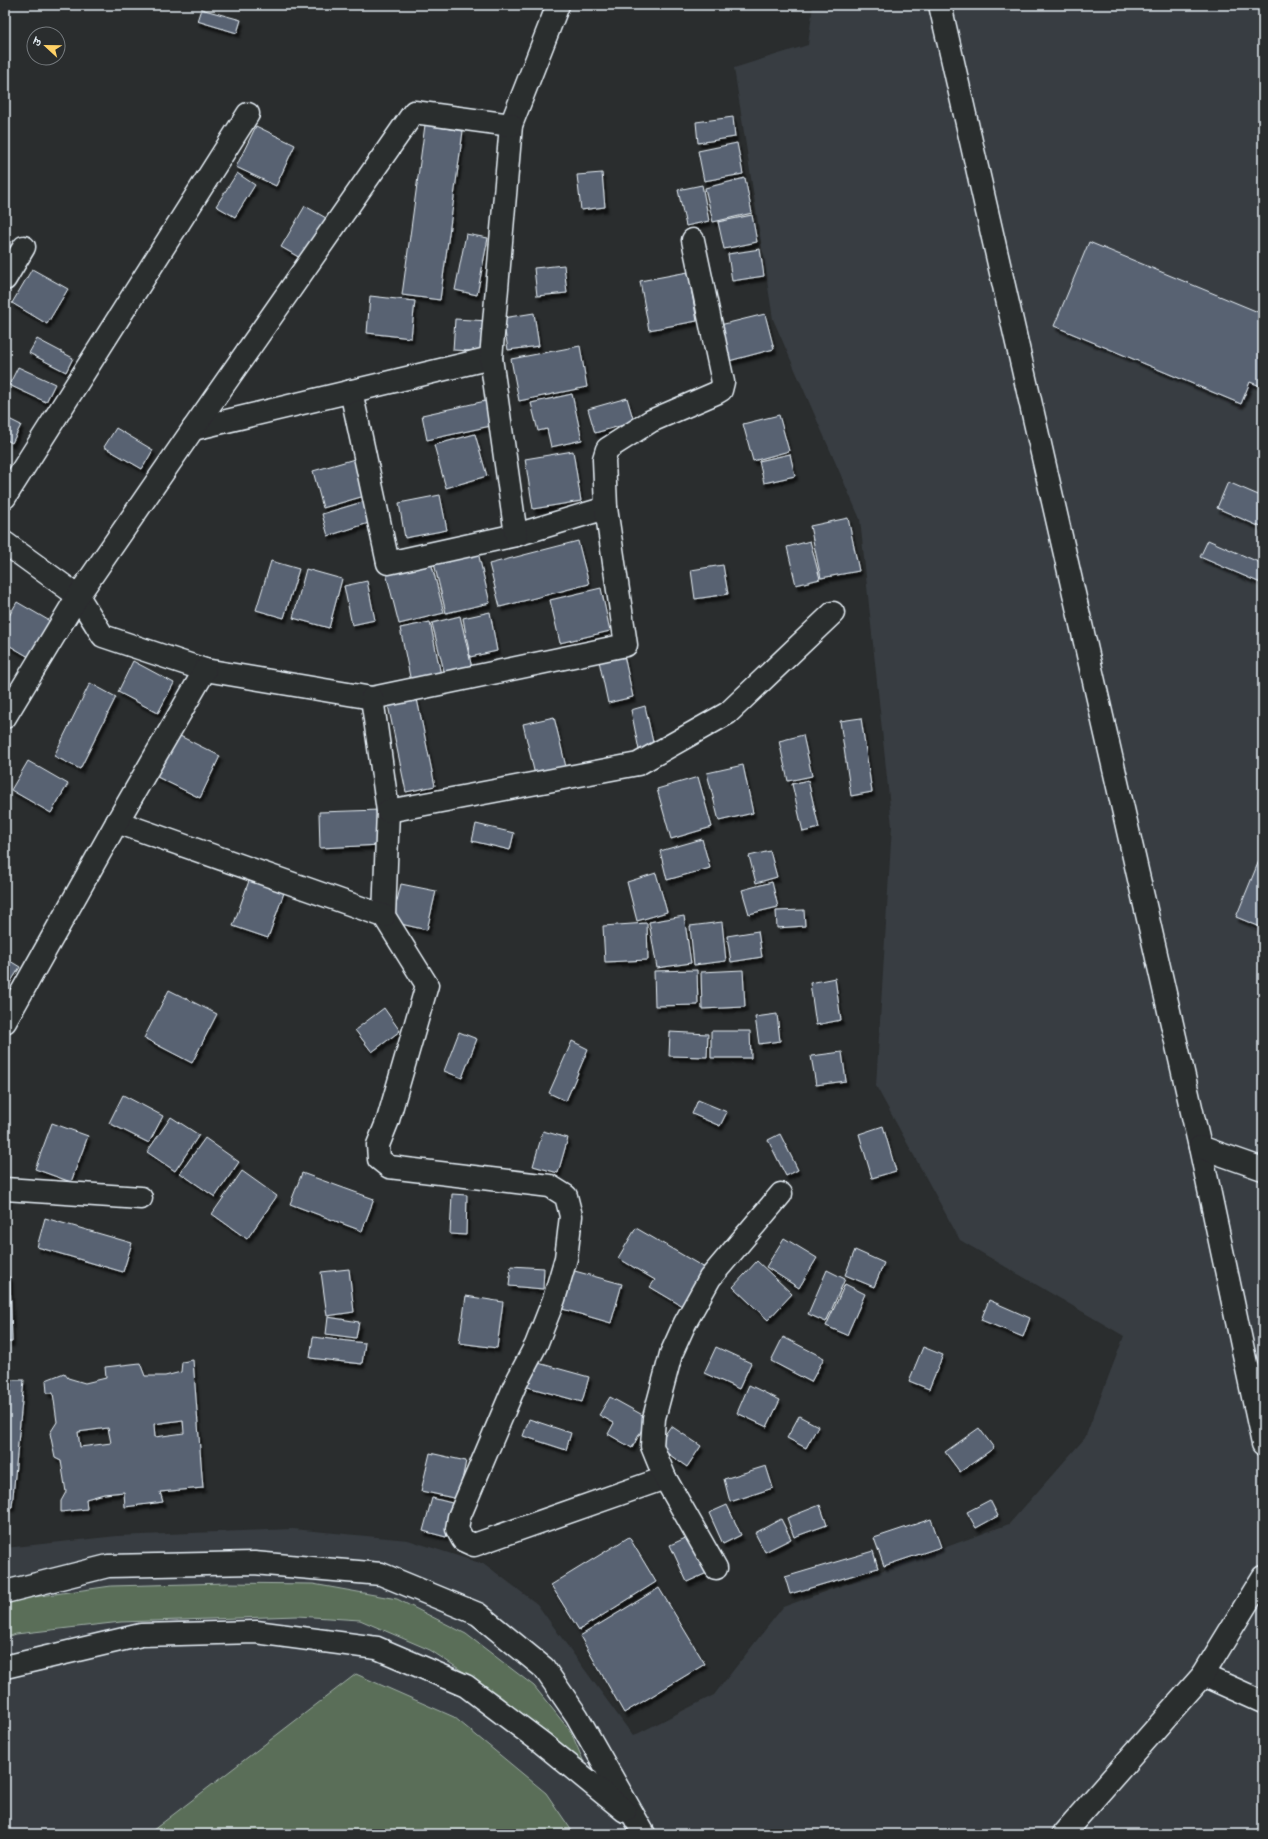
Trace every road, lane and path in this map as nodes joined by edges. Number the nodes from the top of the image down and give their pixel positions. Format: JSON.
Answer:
{"nodes":[{"id":1,"x":558,"y":5,"type":"edge"},
{"id":2,"x":940,"y":5,"type":"edge"},
{"id":3,"x":248,"y":114,"type":"dead end"},
{"id":4,"x":511,"y":125,"type":"junction"},
{"id":5,"x":693,"y":240,"type":"dead end"},
{"id":6,"x":24,"y":247,"type":"dead end"},
{"id":7,"x":5,"y":278,"type":"edge"},
{"id":8,"x":491,"y":358,"type":"junction"},
{"id":9,"x":351,"y":391,"type":"junction"},
{"id":10,"x":192,"y":429,"type":"junction"},
{"id":11,"x":5,"y":497,"type":"edge"},
{"id":12,"x":606,"y":508,"type":"junction"},
{"id":13,"x":516,"y":535,"type":"junction"},
{"id":14,"x":5,"y":543,"type":"edge"},
{"id":15,"x":78,"y":596,"type":"junction"},
{"id":16,"x":833,"y":613,"type":"dead end"},
{"id":17,"x":205,"y":670,"type":"junction"},
{"id":18,"x":372,"y":698,"type":"junction"},
{"id":19,"x":5,"y":717,"type":"edge"},
{"id":20,"x":388,"y":811,"type":"junction"},
{"id":21,"x":117,"y":822,"type":"junction"},
{"id":22,"x":384,"y":916,"type":"junction"},
{"id":23,"x":5,"y":1022,"type":"edge"},
{"id":24,"x":1200,"y":1147,"type":"junction"},
{"id":25,"x":1263,"y":1169,"type":"edge"},
{"id":26,"x":5,"y":1189,"type":"edge"},
{"id":27,"x":781,"y":1194,"type":"dead end"},
{"id":28,"x":141,"y":1198,"type":"dead end"},
{"id":29,"x":1263,"y":1444,"type":"edge"},
{"id":30,"x":665,"y":1478,"type":"junction"},
{"id":31,"x":716,"y":1568,"type":"dead end"},
{"id":32,"x":1263,"y":1577,"type":"edge"},
{"id":33,"x":5,"y":1592,"type":"edge"},
{"id":34,"x":5,"y":1667,"type":"edge"},
{"id":35,"x":1203,"y":1675,"type":"junction"},
{"id":36,"x":1263,"y":1702,"type":"edge"},
{"id":37,"x":639,"y":1826,"type":"edge"},
{"id":38,"x":1063,"y":1834,"type":"edge"}],
"edges":[{"from":1,"to":4,"type":"street"},
{"from":2,"to":24,"type":"street"},
{"from":3,"to":11,"type":"street"},
{"from":4,"to":8,"type":"street"},
{"from":4,"to":10,"type":"street"},
{"from":5,"to":12,"type":"street"},
{"from":6,"to":7,"type":"street"},
{"from":8,"to":9,"type":"street"},
{"from":8,"to":13,"type":"street"},
{"from":9,"to":10,"type":"street"},
{"from":9,"to":13,"type":"street"},
{"from":10,"to":15,"type":"street"},
{"from":12,"to":13,"type":"street"},
{"from":12,"to":18,"type":"street"},
{"from":14,"to":15,"type":"street"},
{"from":15,"to":17,"type":"street"},
{"from":15,"to":19,"type":"street"},
{"from":16,"to":20,"type":"street"},
{"from":17,"to":18,"type":"street"},
{"from":17,"to":21,"type":"street"},
{"from":18,"to":20,"type":"street"},
{"from":20,"to":22,"type":"street"},
{"from":21,"to":22,"type":"street"},
{"from":21,"to":23,"type":"street"},
{"from":22,"to":30,"type":"street"},
{"from":24,"to":25,"type":"street"},
{"from":24,"to":29,"type":"street"},
{"from":26,"to":28,"type":"street"},
{"from":27,"to":30,"type":"street"},
{"from":30,"to":31,"type":"street"},
{"from":32,"to":35,"type":"street"},
{"from":33,"to":37,"type":"street"},
{"from":34,"to":37,"type":"street"},
{"from":35,"to":36,"type":"street"},
{"from":35,"to":38,"type":"street"}]}
